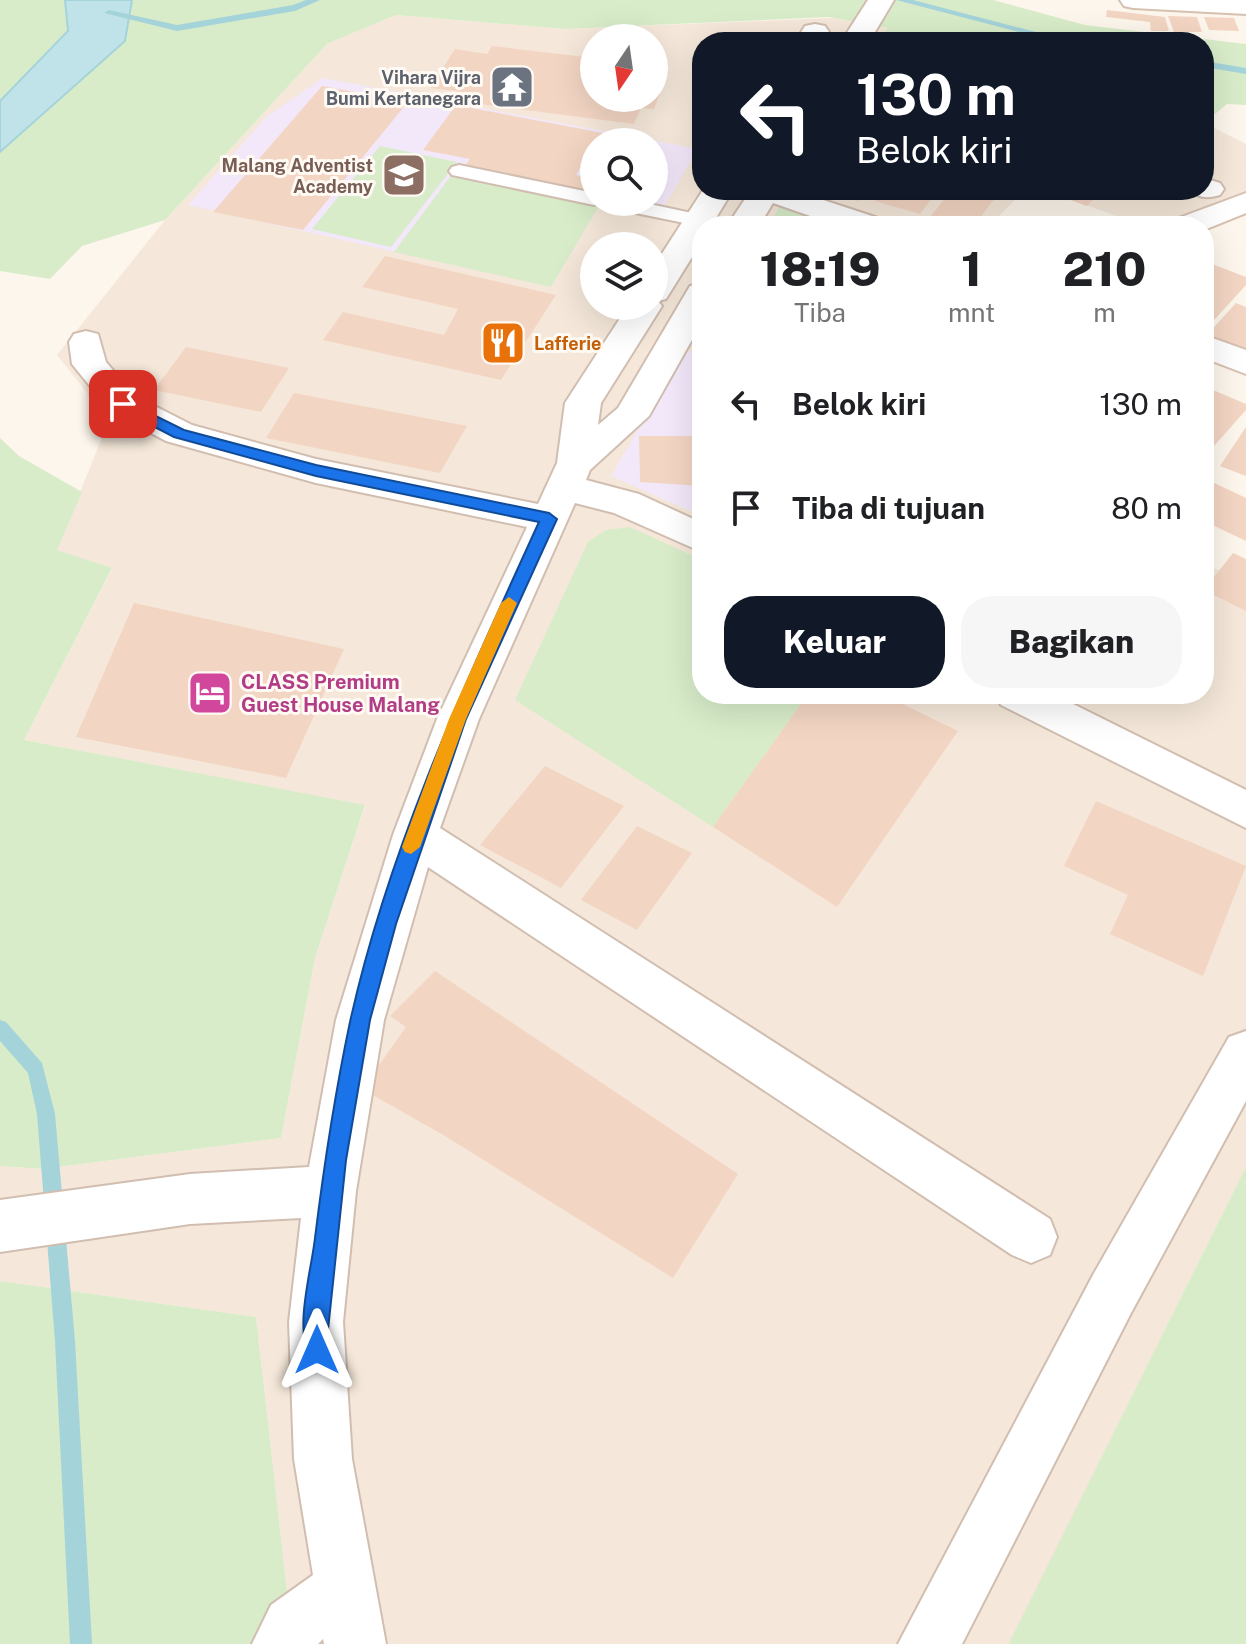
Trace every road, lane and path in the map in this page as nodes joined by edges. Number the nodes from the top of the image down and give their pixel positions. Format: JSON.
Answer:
{"nodes":[{"id":1,"x":1141,"y":1,"type":"edge"},
{"id":2,"x":1188,"y":2,"type":"edge"},
{"id":3,"x":1239,"y":3,"type":"edge"},
{"id":4,"x":459,"y":171,"type":"dead end"},
{"id":5,"x":580,"y":196,"type":"edge"},
{"id":6,"x":795,"y":200,"type":"edge"},
{"id":7,"x":1246,"y":202,"type":"edge"},
{"id":8,"x":668,"y":214,"type":"edge"},
{"id":9,"x":841,"y":216,"type":"edge"},
{"id":10,"x":1212,"y":216,"type":"edge"},
{"id":11,"x":692,"y":219,"type":"edge"},
{"id":12,"x":692,"y":231,"type":"edge"},
{"id":13,"x":668,"y":269,"type":"edge"},
{"id":14,"x":692,"y":275,"type":"edge"},
{"id":15,"x":668,"y":278,"type":"edge"},
{"id":16,"x":692,"y":310,"type":"edge"},
{"id":17,"x":636,"y":320,"type":"edge"},
{"id":18,"x":86,"y":342,"type":"dead end"},
{"id":19,"x":1214,"y":350,"type":"edge"},
{"id":20,"x":1246,"y":363,"type":"edge"},
{"id":21,"x":583,"y":403,"type":"junction"},
{"id":22,"x":631,"y":416,"type":"junction"},
{"id":23,"x":563,"y":489,"type":"junction"},
{"id":24,"x":692,"y":534,"type":"edge"},
{"id":25,"x":1036,"y":704,"type":"edge"},
{"id":26,"x":1246,"y":810,"type":"edge"},
{"id":27,"x":415,"y":835,"type":"junction"},
{"id":28,"x":1246,"y":1053,"type":"edge"},
{"id":29,"x":330,"y":1191,"type":"junction"},
{"id":30,"x":0,"y":1226,"type":"edge"},
{"id":31,"x":1031,"y":1237,"type":"dead end"},
{"id":32,"x":350,"y":1617,"type":"edge"},
{"id":33,"x":283,"y":1644,"type":"edge"},
{"id":34,"x":929,"y":1644,"type":"edge"}],
"edges":[{"from":1,"to":2,"type":"street"},
{"from":2,"to":3,"type":"street"},
{"from":4,"to":5,"type":"lane"},
{"from":6,"to":9,"type":"street"},
{"from":7,"to":10,"type":"street"},
{"from":8,"to":11,"type":"lane"},
{"from":12,"to":13,"type":"street"},
{"from":14,"to":15,"type":"street"},
{"from":16,"to":22,"type":"street"},
{"from":17,"to":21,"type":"street"},
{"from":18,"to":23,"type":"street"},
{"from":19,"to":20,"type":"street"},
{"from":21,"to":22,"type":"street"},
{"from":21,"to":23,"type":"street"},
{"from":22,"to":23,"type":"street"},
{"from":23,"to":24,"type":"street"},
{"from":23,"to":27,"type":"street"},
{"from":25,"to":26,"type":"street"},
{"from":27,"to":29,"type":"street"},
{"from":27,"to":31,"type":"street"},
{"from":28,"to":34,"type":"street"},
{"from":29,"to":30,"type":"street"},
{"from":29,"to":32,"type":"street"},
{"from":32,"to":33,"type":"street"}]}
